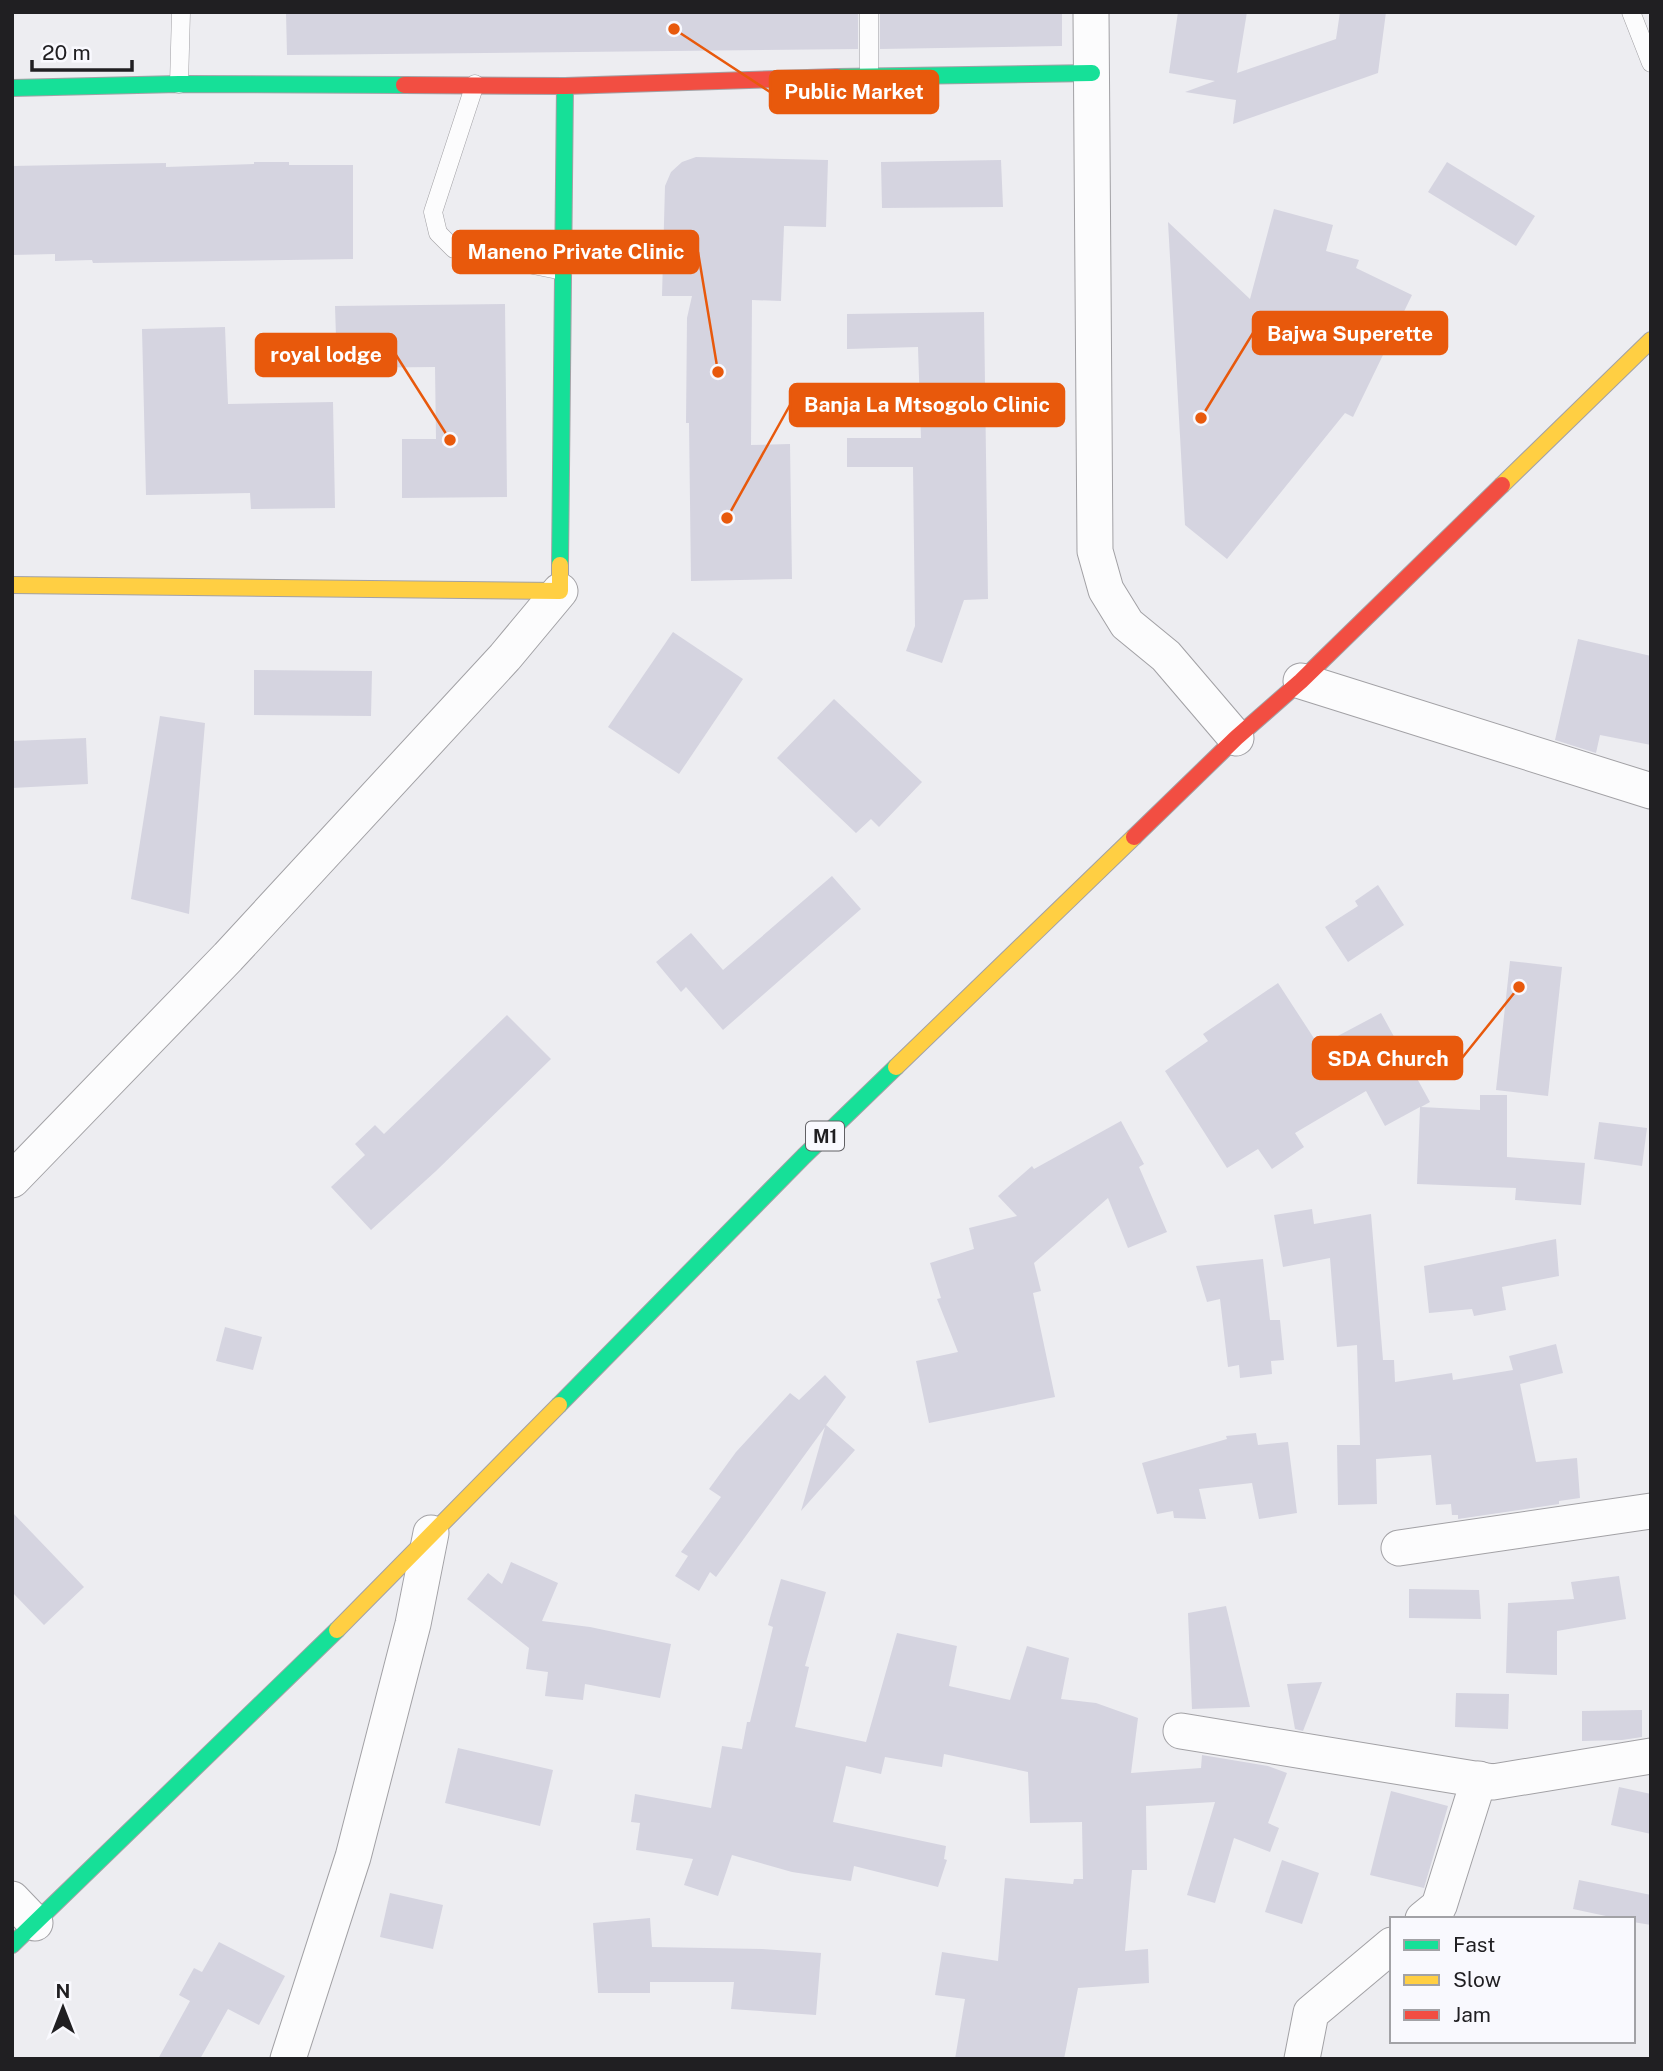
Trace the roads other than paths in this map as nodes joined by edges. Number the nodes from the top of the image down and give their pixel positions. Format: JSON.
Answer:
{"nodes":[{"id":1,"x":181,"y":12,"type":"edge"},
{"id":2,"x":869,"y":12,"type":"edge"},
{"id":3,"x":1091,"y":12,"type":"edge"},
{"id":4,"x":1631,"y":12,"type":"edge"},
{"id":5,"x":1651,"y":63,"type":"edge"},
{"id":6,"x":1092,"y":73,"type":"junction"},
{"id":7,"x":869,"y":76,"type":"junction"},
{"id":8,"x":179,"y":84,"type":"junction"},
{"id":9,"x":475,"y":84,"type":"junction"},
{"id":10,"x":565,"y":86,"type":"junction"},
{"id":11,"x":12,"y":88,"type":"edge"},
{"id":12,"x":563,"y":271,"type":"junction"},
{"id":13,"x":1651,"y":340,"type":"edge"},
{"id":14,"x":12,"y":585,"type":"edge"},
{"id":15,"x":560,"y":591,"type":"junction"},
{"id":16,"x":1301,"y":681,"type":"junction"},
{"id":17,"x":1236,"y":738,"type":"junction"},
{"id":18,"x":1651,"y":790,"type":"edge"},
{"id":19,"x":12,"y":1180,"type":"edge"},
{"id":20,"x":1651,"y":1511,"type":"edge"},
{"id":21,"x":431,"y":1533,"type":"junction"},
{"id":22,"x":1399,"y":1548,"type":"dead end"},
{"id":23,"x":1181,"y":1731,"type":"dead end"},
{"id":24,"x":1651,"y":1756,"type":"edge"},
{"id":25,"x":1479,"y":1779,"type":"junction"},
{"id":26,"x":1425,"y":1917,"type":"edge"},
{"id":27,"x":20,"y":1922,"type":"edge"},
{"id":28,"x":1390,"y":1947,"type":"edge"},
{"id":29,"x":288,"y":2059,"type":"edge"},
{"id":30,"x":1302,"y":2059,"type":"edge"}],
"edges":[{"from":1,"to":8,"type":"lane"},
{"from":2,"to":7,"type":"lane"},
{"from":3,"to":6,"type":"street"},
{"from":4,"to":5,"type":"lane"},
{"from":6,"to":7,"type":"main road"},
{"from":6,"to":17,"type":"street"},
{"from":7,"to":10,"type":"main road"},
{"from":8,"to":9,"type":"main road"},
{"from":8,"to":11,"type":"main road"},
{"from":9,"to":10,"type":"main road"},
{"from":9,"to":12,"type":"lane"},
{"from":10,"to":12,"type":"main road"},
{"from":12,"to":15,"type":"main road"},
{"from":13,"to":16,"type":"main road","number":"M1"},
{"from":14,"to":15,"type":"main road"},
{"from":15,"to":19,"type":"street"},
{"from":16,"to":17,"type":"main road","number":"M1"},
{"from":16,"to":18,"type":"street"},
{"from":17,"to":21,"type":"main road","number":"M1"},
{"from":20,"to":22,"type":"street"},
{"from":21,"to":27,"type":"main road","number":"M1"},
{"from":21,"to":29,"type":"street"},
{"from":23,"to":25,"type":"street"},
{"from":24,"to":25,"type":"street"},
{"from":25,"to":26,"type":"street"},
{"from":28,"to":30,"type":"street"}]}
